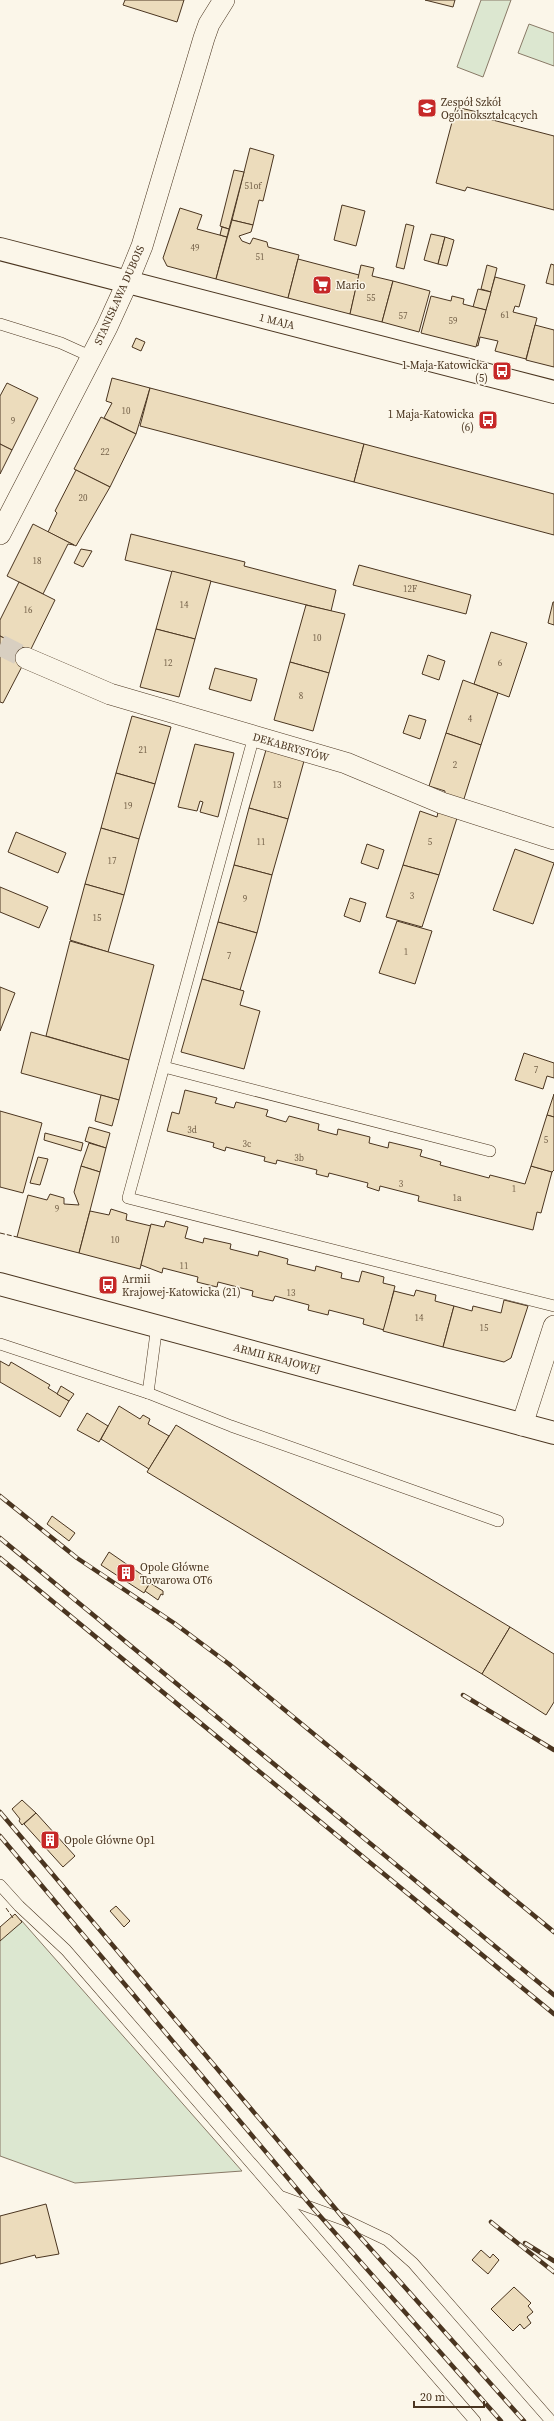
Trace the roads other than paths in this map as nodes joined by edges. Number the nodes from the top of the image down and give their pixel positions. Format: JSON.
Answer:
{"nodes":[{"id":1,"x":224,"y":0,"type":"edge"},
{"id":2,"x":0,"y":249,"type":"edge"},
{"id":3,"x":127,"y":283,"type":"junction"},
{"id":4,"x":0,"y":324,"type":"edge"},
{"id":5,"x":92,"y":357,"type":"junction"},
{"id":6,"x":554,"y":392,"type":"edge"},
{"id":7,"x":0,"y":534,"type":"edge"},
{"id":8,"x":26,"y":658,"type":"tunnel mouth"},
{"id":9,"x":254,"y":736,"type":"junction"},
{"id":10,"x":554,"y":839,"type":"edge"},
{"id":11,"x":164,"y":1067,"type":"junction"},
{"id":12,"x":490,"y":1151,"type":"dead end"},
{"id":13,"x":0,"y":1284,"type":"edge"},
{"id":14,"x":554,"y":1306,"type":"edge"},
{"id":15,"x":157,"y":1325,"type":"junction"},
{"id":16,"x":554,"y":1326,"type":"edge"},
{"id":17,"x":0,"y":1344,"type":"edge"},
{"id":18,"x":148,"y":1393,"type":"junction"},
{"id":19,"x":522,"y":1425,"type":"junction"},
{"id":20,"x":554,"y":1433,"type":"edge"},
{"id":21,"x":498,"y":1521,"type":"dead end"},
{"id":22,"x":0,"y":1885,"type":"edge"},
{"id":23,"x":281,"y":2197,"type":"junction"},
{"id":24,"x":475,"y":2421,"type":"edge"},
{"id":25,"x":551,"y":2421,"type":"edge"}],
"edges":[{"from":1,"to":3,"type":"street","name":"STANISŁAWA DUBOIS"},
{"from":2,"to":3,"type":"street","name":"1 MAJA"},
{"from":3,"to":5,"type":"street","name":"STANISŁAWA DUBOIS"},
{"from":3,"to":6,"type":"street","name":"1 MAJA"},
{"from":4,"to":5,"type":"lane"},
{"from":5,"to":7,"type":"street","name":"STANISŁAWA DUBOIS"},
{"from":8,"to":9,"type":"street","name":"DEKABRYSTÓW"},
{"from":9,"to":10,"type":"street","name":"DEKABRYSTÓW"},
{"from":9,"to":11,"type":"lane"},
{"from":11,"to":12,"type":"lane"},
{"from":11,"to":14,"type":"lane"},
{"from":13,"to":15,"type":"street","name":"ARMII KRAJOWEJ"},
{"from":15,"to":18,"type":"lane"},
{"from":15,"to":19,"type":"street","name":"ARMII KRAJOWEJ"},
{"from":16,"to":19,"type":"street"},
{"from":17,"to":18,"type":"lane"},
{"from":18,"to":21,"type":"lane"},
{"from":19,"to":20,"type":"street","name":"ARMII KRAJOWEJ"},
{"from":22,"to":23,"type":"lane"},
{"from":23,"to":24,"type":"lane"},
{"from":23,"to":25,"type":"lane"}]}
